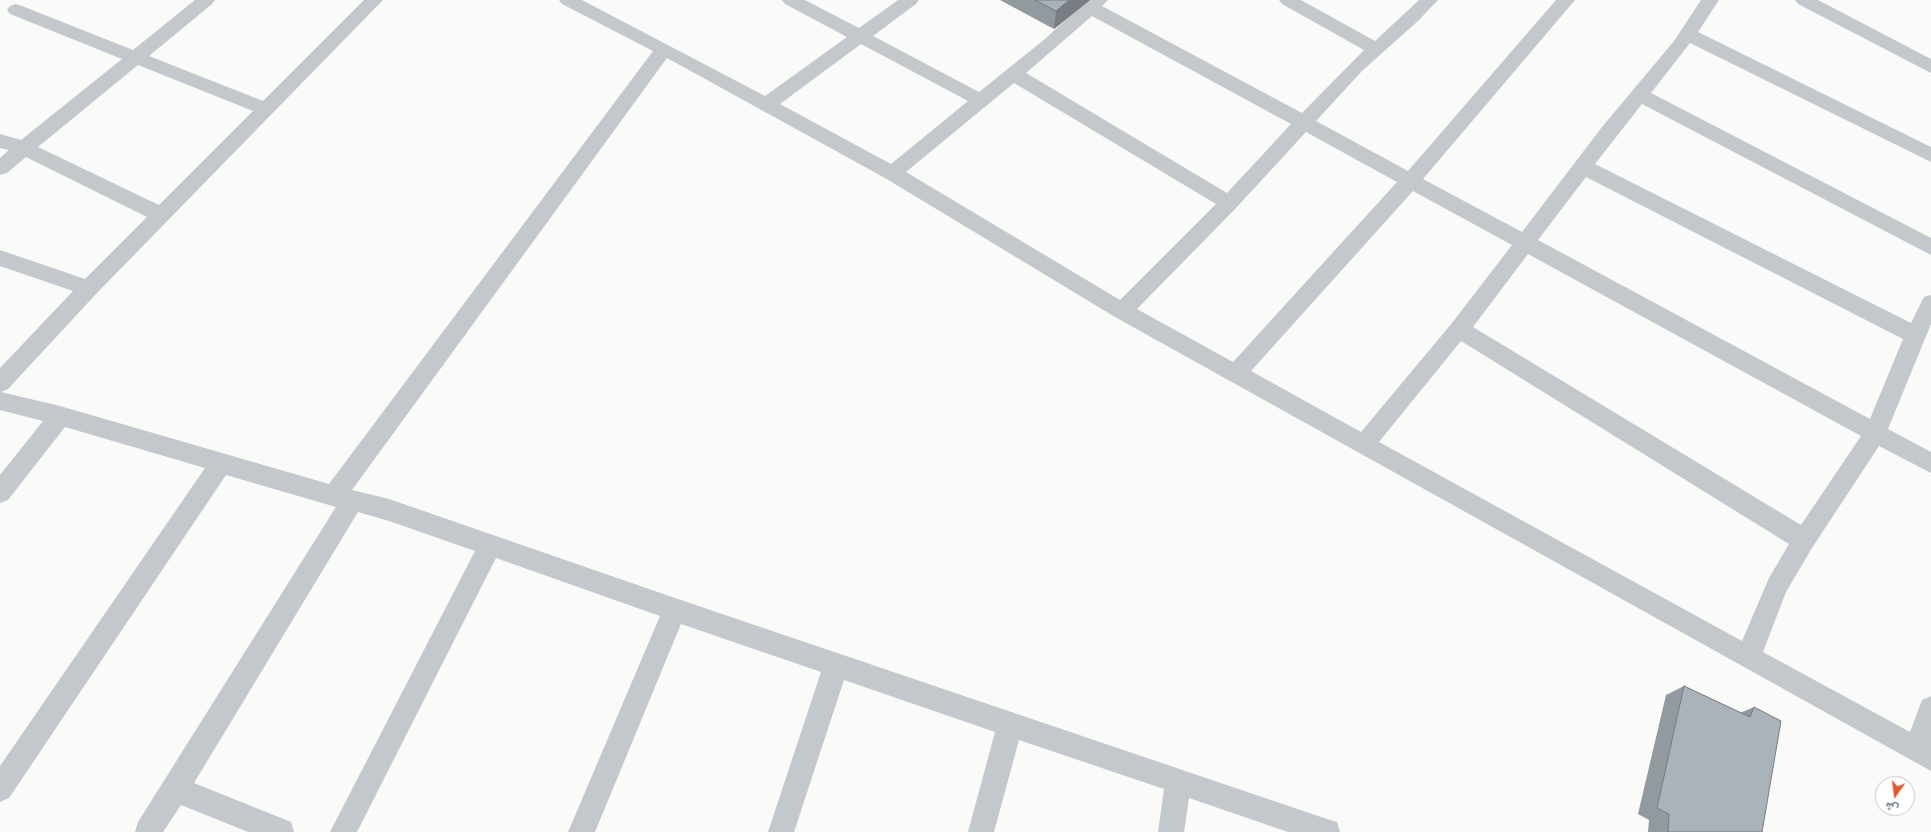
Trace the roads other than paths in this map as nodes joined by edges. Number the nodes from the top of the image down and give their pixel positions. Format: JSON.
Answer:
{"nodes":[{"id":1,"x":206,"y":0,"type":"edge"},
{"id":2,"x":374,"y":0,"type":"edge"},
{"id":3,"x":791,"y":0,"type":"edge"},
{"id":4,"x":910,"y":0,"type":"edge"},
{"id":5,"x":1288,"y":0,"type":"edge"},
{"id":6,"x":1429,"y":0,"type":"edge"},
{"id":7,"x":1566,"y":0,"type":"edge"},
{"id":8,"x":1710,"y":0,"type":"edge"},
{"id":9,"x":1804,"y":0,"type":"edge"},
{"id":10,"x":576,"y":1,"type":"edge"},
{"id":11,"x":1095,"y":4,"type":"edge"},
{"id":12,"x":17,"y":9,"type":"edge"},
{"id":13,"x":1687,"y":34,"type":"junction"},
{"id":14,"x":860,"y":35,"type":"junction"},
{"id":15,"x":664,"y":49,"type":"junction"},
{"id":16,"x":1376,"y":49,"type":"junction"},
{"id":17,"x":134,"y":58,"type":"junction"},
{"id":18,"x":1931,"y":67,"type":"edge"},
{"id":19,"x":1014,"y":74,"type":"junction"},
{"id":20,"x":1639,"y":95,"type":"junction"},
{"id":21,"x":982,"y":101,"type":"junction"},
{"id":22,"x":766,"y":105,"type":"junction"},
{"id":23,"x":266,"y":109,"type":"junction"},
{"id":24,"x":1304,"y":122,"type":"junction"},
{"id":25,"x":0,"y":141,"type":"edge"},
{"id":26,"x":24,"y":148,"type":"junction"},
{"id":27,"x":1931,"y":155,"type":"edge"},
{"id":28,"x":1583,"y":167,"type":"junction"},
{"id":29,"x":0,"y":168,"type":"edge"},
{"id":30,"x":892,"y":173,"type":"junction"},
{"id":31,"x":1411,"y":180,"type":"junction"},
{"id":32,"x":1229,"y":203,"type":"junction"},
{"id":33,"x":161,"y":215,"type":"junction"},
{"id":34,"x":1525,"y":242,"type":"junction"},
{"id":35,"x":1931,"y":247,"type":"edge"},
{"id":36,"x":0,"y":258,"type":"edge"},
{"id":37,"x":88,"y":288,"type":"junction"},
{"id":38,"x":1931,"y":304,"type":"edge"},
{"id":39,"x":1122,"y":311,"type":"junction"},
{"id":40,"x":1459,"y":329,"type":"junction"},
{"id":41,"x":1915,"y":335,"type":"junction"},
{"id":42,"x":1236,"y":374,"type":"junction"},
{"id":43,"x":0,"y":383,"type":"edge"},
{"id":44,"x":0,"y":401,"type":"edge"},
{"id":45,"x":60,"y":416,"type":"junction"},
{"id":46,"x":1876,"y":432,"type":"junction"},
{"id":47,"x":1363,"y":445,"type":"junction"},
{"id":48,"x":221,"y":463,"type":"junction"},
{"id":49,"x":1931,"y":463,"type":"edge"},
{"id":50,"x":0,"y":493,"type":"edge"},
{"id":51,"x":343,"y":499,"type":"junction"},
{"id":52,"x":1804,"y":540,"type":"junction"},
{"id":53,"x":491,"y":546,"type":"junction"},
{"id":54,"x":675,"y":610,"type":"junction"},
{"id":55,"x":1748,"y":657,"type":"junction"},
{"id":56,"x":836,"y":664,"type":"junction"},
{"id":57,"x":1931,"y":709,"type":"edge"},
{"id":58,"x":1010,"y":724,"type":"junction"},
{"id":59,"x":1923,"y":754,"type":"edge"},
{"id":60,"x":1178,"y":781,"type":"junction"},
{"id":61,"x":0,"y":788,"type":"edge"},
{"id":62,"x":174,"y":790,"type":"junction"},
{"id":63,"x":148,"y":832,"type":"edge"},
{"id":64,"x":282,"y":832,"type":"edge"},
{"id":65,"x":343,"y":832,"type":"edge"},
{"id":66,"x":581,"y":832,"type":"edge"},
{"id":67,"x":781,"y":832,"type":"edge"},
{"id":68,"x":981,"y":832,"type":"edge"},
{"id":69,"x":1171,"y":832,"type":"edge"},
{"id":70,"x":1327,"y":832,"type":"edge"}],
"edges":[{"from":1,"to":17,"type":"street"},
{"from":2,"to":23,"type":"street"},
{"from":3,"to":14,"type":"street"},
{"from":4,"to":14,"type":"street"},
{"from":5,"to":16,"type":"street"},
{"from":6,"to":16,"type":"street"},
{"from":7,"to":31,"type":"street"},
{"from":8,"to":13,"type":"street"},
{"from":9,"to":18,"type":"street"},
{"from":10,"to":15,"type":"street"},
{"from":11,"to":19,"type":"street"},
{"from":11,"to":24,"type":"street"},
{"from":12,"to":17,"type":"street"},
{"from":13,"to":20,"type":"street"},
{"from":13,"to":27,"type":"street"},
{"from":14,"to":21,"type":"street"},
{"from":14,"to":22,"type":"street"},
{"from":15,"to":22,"type":"street"},
{"from":15,"to":51,"type":"street"},
{"from":16,"to":24,"type":"street"},
{"from":17,"to":23,"type":"street"},
{"from":17,"to":26,"type":"street"},
{"from":19,"to":21,"type":"street"},
{"from":19,"to":32,"type":"street"},
{"from":20,"to":28,"type":"street"},
{"from":20,"to":35,"type":"street"},
{"from":21,"to":30,"type":"street"},
{"from":22,"to":30,"type":"street"},
{"from":23,"to":33,"type":"street"},
{"from":24,"to":31,"type":"street"},
{"from":24,"to":32,"type":"street"},
{"from":25,"to":26,"type":"street"},
{"from":26,"to":29,"type":"street"},
{"from":26,"to":33,"type":"street"},
{"from":28,"to":34,"type":"street"},
{"from":28,"to":41,"type":"street"},
{"from":30,"to":39,"type":"street"},
{"from":31,"to":34,"type":"street"},
{"from":31,"to":42,"type":"street"},
{"from":32,"to":39,"type":"street"},
{"from":33,"to":37,"type":"street"},
{"from":34,"to":40,"type":"street"},
{"from":34,"to":46,"type":"street"},
{"from":36,"to":37,"type":"street"},
{"from":37,"to":43,"type":"street"},
{"from":38,"to":41,"type":"street"},
{"from":39,"to":42,"type":"street"},
{"from":40,"to":47,"type":"street"},
{"from":40,"to":52,"type":"street"},
{"from":41,"to":46,"type":"street"},
{"from":42,"to":47,"type":"street"},
{"from":44,"to":45,"type":"street"},
{"from":45,"to":48,"type":"street"},
{"from":45,"to":50,"type":"street"},
{"from":46,"to":49,"type":"street"},
{"from":46,"to":52,"type":"street"},
{"from":47,"to":55,"type":"street"},
{"from":48,"to":51,"type":"street"},
{"from":48,"to":61,"type":"street"},
{"from":51,"to":53,"type":"street"},
{"from":51,"to":62,"type":"street"},
{"from":52,"to":55,"type":"street"},
{"from":53,"to":54,"type":"street"},
{"from":53,"to":65,"type":"street"},
{"from":54,"to":56,"type":"street"},
{"from":54,"to":66,"type":"street"},
{"from":55,"to":59,"type":"street"},
{"from":56,"to":58,"type":"street"},
{"from":56,"to":67,"type":"street"},
{"from":57,"to":59,"type":"street"},
{"from":58,"to":60,"type":"street"},
{"from":58,"to":68,"type":"street"},
{"from":60,"to":69,"type":"street"},
{"from":60,"to":70,"type":"street"},
{"from":62,"to":63,"type":"street"},
{"from":62,"to":64,"type":"street"}]}
